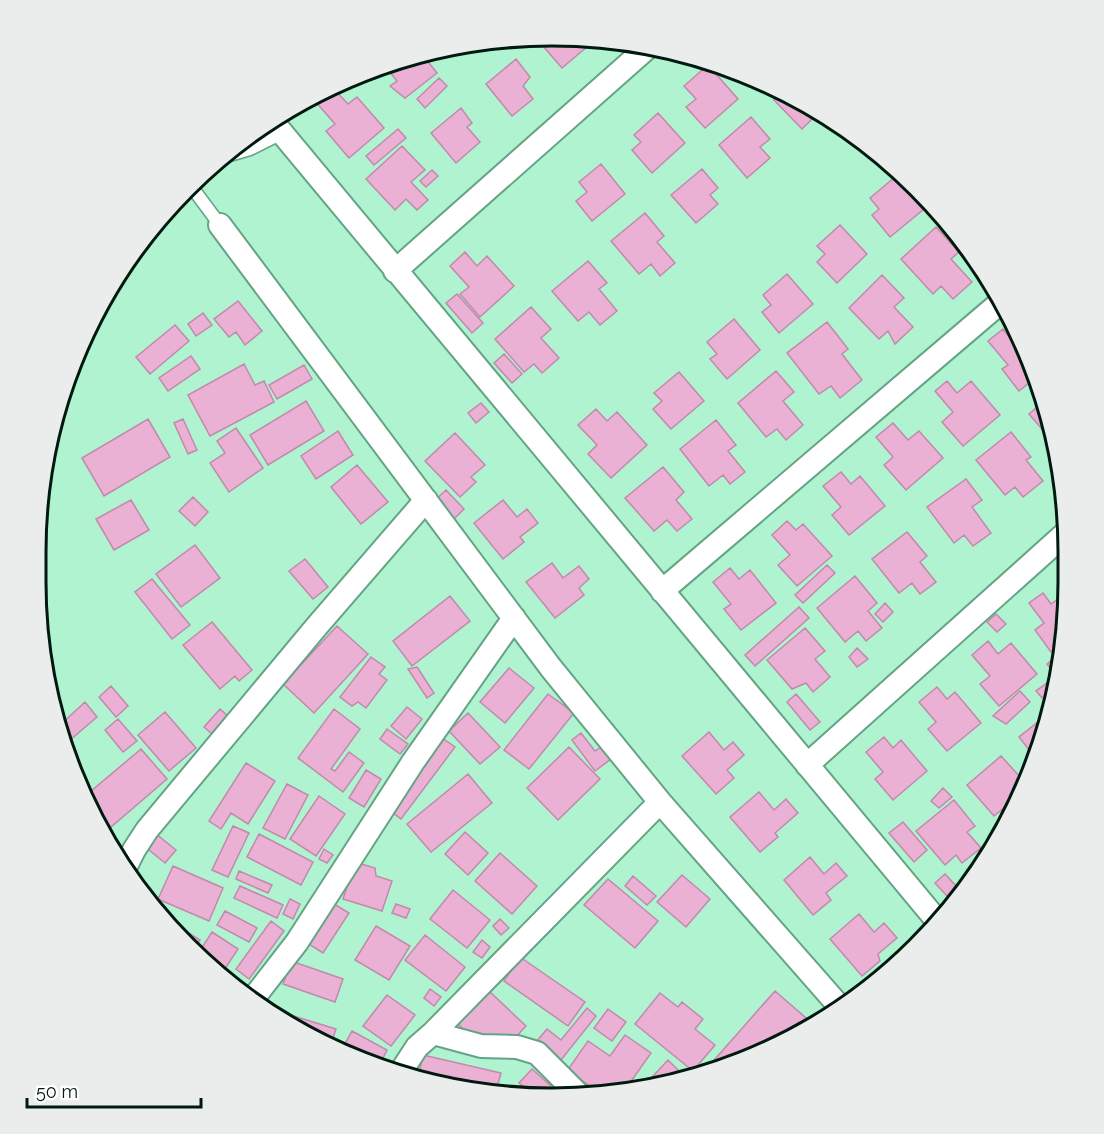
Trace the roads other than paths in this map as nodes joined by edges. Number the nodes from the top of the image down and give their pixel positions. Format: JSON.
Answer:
{"nodes":[{"id":1,"x":640,"y":54,"type":"edge"},
{"id":2,"x":277,"y":127,"type":"edge"},
{"id":3,"x":266,"y":135,"type":"edge"},
{"id":4,"x":247,"y":149,"type":"edge"},
{"id":5,"x":197,"y":193,"type":"edge"},
{"id":6,"x":220,"y":225,"type":"joint"},
{"id":7,"x":395,"y":271,"type":"junction"},
{"id":8,"x":994,"y":308,"type":"edge"},
{"id":9,"x":426,"y":500,"type":"junction"},
{"id":10,"x":1057,"y":541,"type":"edge"},
{"id":11,"x":663,"y":591,"type":"junction"},
{"id":12,"x":514,"y":618,"type":"junction"},
{"id":13,"x":807,"y":765,"type":"junction"},
{"id":14,"x":660,"y":802,"type":"junction"},
{"id":15,"x":129,"y":859,"type":"edge"},
{"id":16,"x":932,"y":915,"type":"edge"},
{"id":17,"x":258,"y":993,"type":"edge"},
{"id":18,"x":835,"y":1001,"type":"edge"},
{"id":19,"x":433,"y":1033,"type":"junction"},
{"id":20,"x":405,"y":1065,"type":"edge"},
{"id":21,"x":571,"y":1087,"type":"edge"}],
"edges":[{"from":1,"to":7,"type":"street"},
{"from":2,"to":7,"type":"street"},
{"from":3,"to":4,"type":"lane"},
{"from":5,"to":6,"type":"lane"},
{"from":6,"to":9,"type":"street"},
{"from":7,"to":11,"type":"street"},
{"from":8,"to":11,"type":"street"},
{"from":9,"to":12,"type":"street"},
{"from":9,"to":15,"type":"street"},
{"from":10,"to":13,"type":"street"},
{"from":11,"to":13,"type":"street"},
{"from":12,"to":14,"type":"street"},
{"from":12,"to":17,"type":"street"},
{"from":13,"to":16,"type":"street"},
{"from":14,"to":18,"type":"street"},
{"from":14,"to":19,"type":"street"},
{"from":19,"to":20,"type":"street"},
{"from":19,"to":21,"type":"street"}]}
